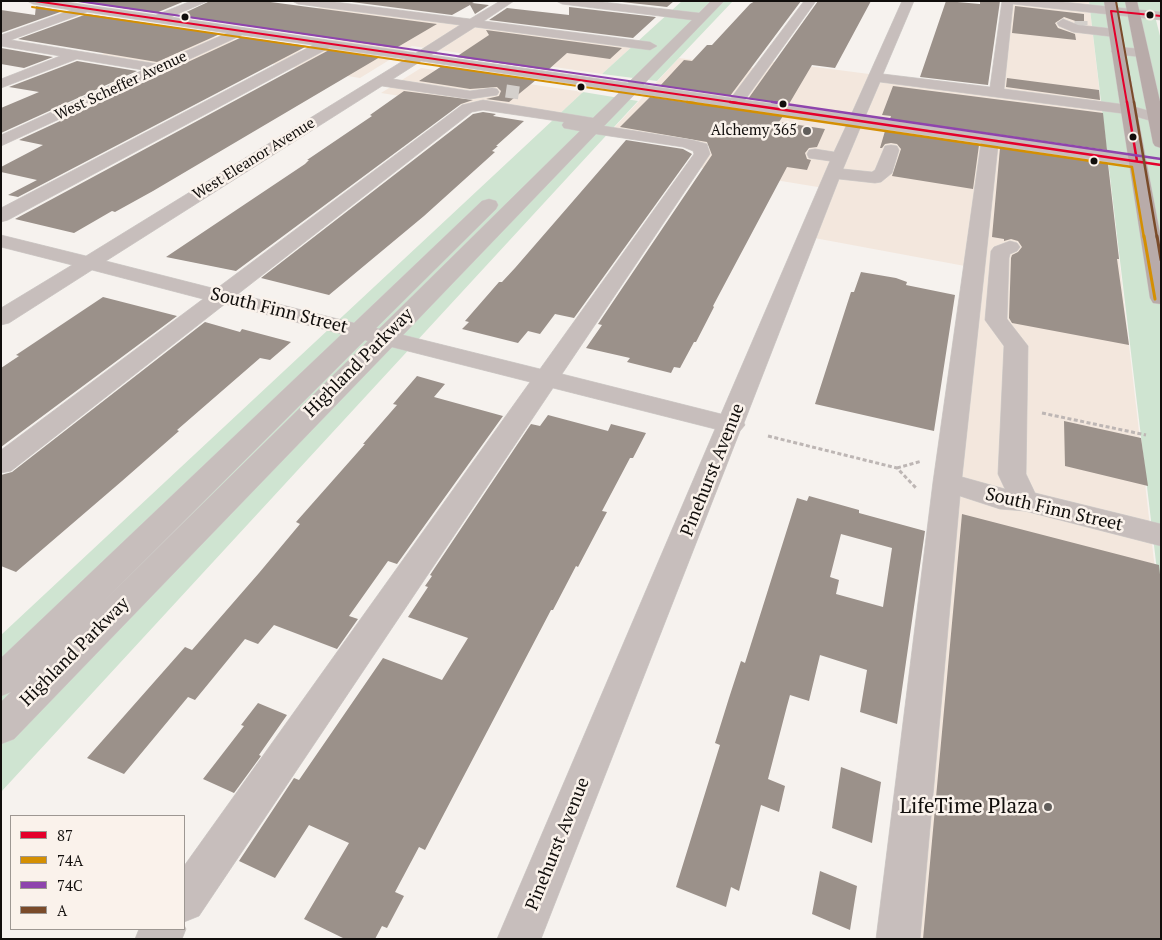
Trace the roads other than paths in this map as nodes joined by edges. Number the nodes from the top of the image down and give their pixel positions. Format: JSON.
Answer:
{"nodes":[{"id":1,"x":34,"y":1,"type":"edge"},
{"id":2,"x":202,"y":1,"type":"edge"},
{"id":3,"x":298,"y":1,"type":"edge"},
{"id":4,"x":508,"y":1,"type":"edge"},
{"id":5,"x":562,"y":1,"type":"edge"},
{"id":6,"x":698,"y":1,"type":"edge"},
{"id":7,"x":718,"y":1,"type":"edge"},
{"id":8,"x":810,"y":1,"type":"edge"},
{"id":9,"x":908,"y":1,"type":"edge"},
{"id":10,"x":1008,"y":1,"type":"edge"},
{"id":11,"x":1132,"y":7,"type":"edge"},
{"id":12,"x":87,"y":9,"type":"junction"},
{"id":13,"x":1024,"y":10,"type":"edge"},
{"id":14,"x":683,"y":15,"type":"junction"},
{"id":15,"x":1112,"y":16,"type":"edge"},
{"id":16,"x":1161,"y":16,"type":"edge"},
{"id":17,"x":700,"y":18,"type":"junction"},
{"id":18,"x":156,"y":19,"type":"junction"},
{"id":19,"x":1073,"y":19,"type":"junction"},
{"id":20,"x":1006,"y":22,"type":"junction"},
{"id":21,"x":472,"y":23,"type":"junction"},
{"id":22,"x":670,"y":28,"type":"dead end"},
{"id":23,"x":241,"y":31,"type":"junction"},
{"id":24,"x":1,"y":41,"type":"edge"},
{"id":25,"x":326,"y":44,"type":"junction"},
{"id":26,"x":1118,"y":51,"type":"junction"},
{"id":27,"x":1142,"y":53,"type":"junction"},
{"id":28,"x":75,"y":55,"type":"junction"},
{"id":29,"x":416,"y":57,"type":"junction"},
{"id":30,"x":638,"y":57,"type":"dead end"},
{"id":31,"x":158,"y":68,"type":"junction"},
{"id":32,"x":877,"y":77,"type":"junction"},
{"id":33,"x":378,"y":81,"type":"junction"},
{"id":34,"x":1,"y":84,"type":"edge"},
{"id":35,"x":506,"y":91,"type":"tunnel mouth"},
{"id":36,"x":996,"y":92,"type":"junction"},
{"id":37,"x":735,"y":103,"type":"junction"},
{"id":38,"x":607,"y":105,"type":"junction"},
{"id":39,"x":1128,"y":110,"type":"junction"},
{"id":40,"x":1155,"y":117,"type":"junction"},
{"id":41,"x":856,"y":121,"type":"junction"},
{"id":42,"x":898,"y":127,"type":"junction"},
{"id":43,"x":990,"y":140,"type":"junction"},
{"id":44,"x":1,"y":141,"type":"edge"},
{"id":45,"x":1161,"y":143,"type":"edge"},
{"id":46,"x":829,"y":162,"type":"junction"},
{"id":47,"x":1137,"y":162,"type":"junction"},
{"id":48,"x":1161,"y":165,"type":"edge"},
{"id":49,"x":1,"y":216,"type":"edge"},
{"id":50,"x":1,"y":241,"type":"edge"},
{"id":51,"x":1010,"y":247,"type":"dead end"},
{"id":52,"x":88,"y":263,"type":"junction"},
{"id":53,"x":220,"y":296,"type":"junction"},
{"id":54,"x":1161,"y":298,"type":"edge"},
{"id":55,"x":1,"y":318,"type":"edge"},
{"id":56,"x":360,"y":332,"type":"junction"},
{"id":57,"x":384,"y":338,"type":"junction"},
{"id":58,"x":547,"y":379,"type":"junction"},
{"id":59,"x":732,"y":425,"type":"junction"},
{"id":60,"x":1,"y":464,"type":"edge"},
{"id":61,"x":947,"y":482,"type":"junction"},
{"id":62,"x":1025,"y":500,"type":"junction"},
{"id":63,"x":1161,"y":536,"type":"edge"},
{"id":64,"x":1,"y":681,"type":"edge"},
{"id":65,"x":1,"y":727,"type":"edge"},
{"id":66,"x":185,"y":900,"type":"edge"},
{"id":67,"x":519,"y":939,"type":"edge"},
{"id":68,"x":898,"y":939,"type":"edge"}],
"edges":[{"from":1,"to":12,"type":"street"},
{"from":2,"to":18,"type":"street"},
{"from":3,"to":21,"type":"street"},
{"from":4,"to":21,"type":"street","name":"West Eleanor Avenue"},
{"from":5,"to":14,"type":"street"},
{"from":6,"to":14,"type":"street"},
{"from":7,"to":17,"type":"street","name":"Highland Parkway"},
{"from":8,"to":37,"type":"street"},
{"from":9,"to":32,"type":"street","name":"Pinehurst Avenue"},
{"from":10,"to":20,"type":"street"},
{"from":11,"to":15,"type":"street"},
{"from":11,"to":16,"type":"street"},
{"from":11,"to":27,"type":"main road"},
{"from":12,"to":18,"type":"street"},
{"from":12,"to":24,"type":"street"},
{"from":13,"to":19,"type":"street"},
{"from":13,"to":20,"type":"street"},
{"from":14,"to":17,"type":"street"},
{"from":14,"to":22,"type":"street"},
{"from":15,"to":19,"type":"street"},
{"from":15,"to":19,"type":"street"},
{"from":15,"to":26,"type":"main road"},
{"from":17,"to":38,"type":"street","name":"Highland Parkway"},
{"from":18,"to":23,"type":"street"},
{"from":20,"to":36,"type":"street"},
{"from":21,"to":29,"type":"street","name":"West Eleanor Avenue"},
{"from":21,"to":30,"type":"street"},
{"from":23,"to":25,"type":"street"},
{"from":23,"to":31,"type":"street","name":"West Scheffer Avenue"},
{"from":24,"to":28,"type":"street"},
{"from":25,"to":29,"type":"street"},
{"from":25,"to":49,"type":"street"},
{"from":26,"to":27,"type":"street"},
{"from":26,"to":39,"type":"main road"},
{"from":27,"to":40,"type":"main road"},
{"from":28,"to":31,"type":"street"},
{"from":28,"to":34,"type":"street"},
{"from":29,"to":33,"type":"street","name":"West Eleanor Avenue"},
{"from":29,"to":38,"type":"street"},
{"from":31,"to":44,"type":"street","name":"West Scheffer Avenue"},
{"from":32,"to":36,"type":"street"},
{"from":32,"to":41,"type":"street","name":"Pinehurst Avenue"},
{"from":33,"to":35,"type":"street"},
{"from":33,"to":52,"type":"street","name":"West Eleanor Avenue"},
{"from":36,"to":39,"type":"street"},
{"from":37,"to":38,"type":"street"},
{"from":37,"to":41,"type":"street"},
{"from":38,"to":53,"type":"street"},
{"from":38,"to":56,"type":"street","name":"Highland Parkway"},
{"from":38,"to":57,"type":"street","name":"Highland Parkway"},
{"from":38,"to":58,"type":"street"},
{"from":39,"to":40,"type":"street"},
{"from":39,"to":47,"type":"main road"},
{"from":40,"to":45,"type":"main road"},
{"from":41,"to":42,"type":"street"},
{"from":41,"to":46,"type":"street","name":"Pinehurst Avenue"},
{"from":42,"to":43,"type":"street"},
{"from":42,"to":46,"type":"street"},
{"from":43,"to":47,"type":"street"},
{"from":43,"to":61,"type":"street"},
{"from":46,"to":59,"type":"street","name":"Pinehurst Avenue"},
{"from":47,"to":48,"type":"main road"},
{"from":47,"to":54,"type":"main road"},
{"from":50,"to":52,"type":"street","name":"South Finn Street"},
{"from":51,"to":62,"type":"street"},
{"from":52,"to":53,"type":"street","name":"South Finn Street"},
{"from":52,"to":55,"type":"street","name":"West Eleanor Avenue"},
{"from":53,"to":56,"type":"street","name":"South Finn Street"},
{"from":53,"to":60,"type":"street"},
{"from":56,"to":57,"type":"street","name":"South Finn Street"},
{"from":56,"to":64,"type":"street","name":"Highland Parkway"},
{"from":57,"to":58,"type":"street","name":"South Finn Street"},
{"from":57,"to":65,"type":"street","name":"Highland Parkway"},
{"from":58,"to":59,"type":"street","name":"South Finn Street"},
{"from":58,"to":66,"type":"street"},
{"from":59,"to":67,"type":"street","name":"Pinehurst Avenue"},
{"from":61,"to":62,"type":"street","name":"South Finn Street"},
{"from":61,"to":68,"type":"street"},
{"from":62,"to":63,"type":"street","name":"South Finn Street"}]}
